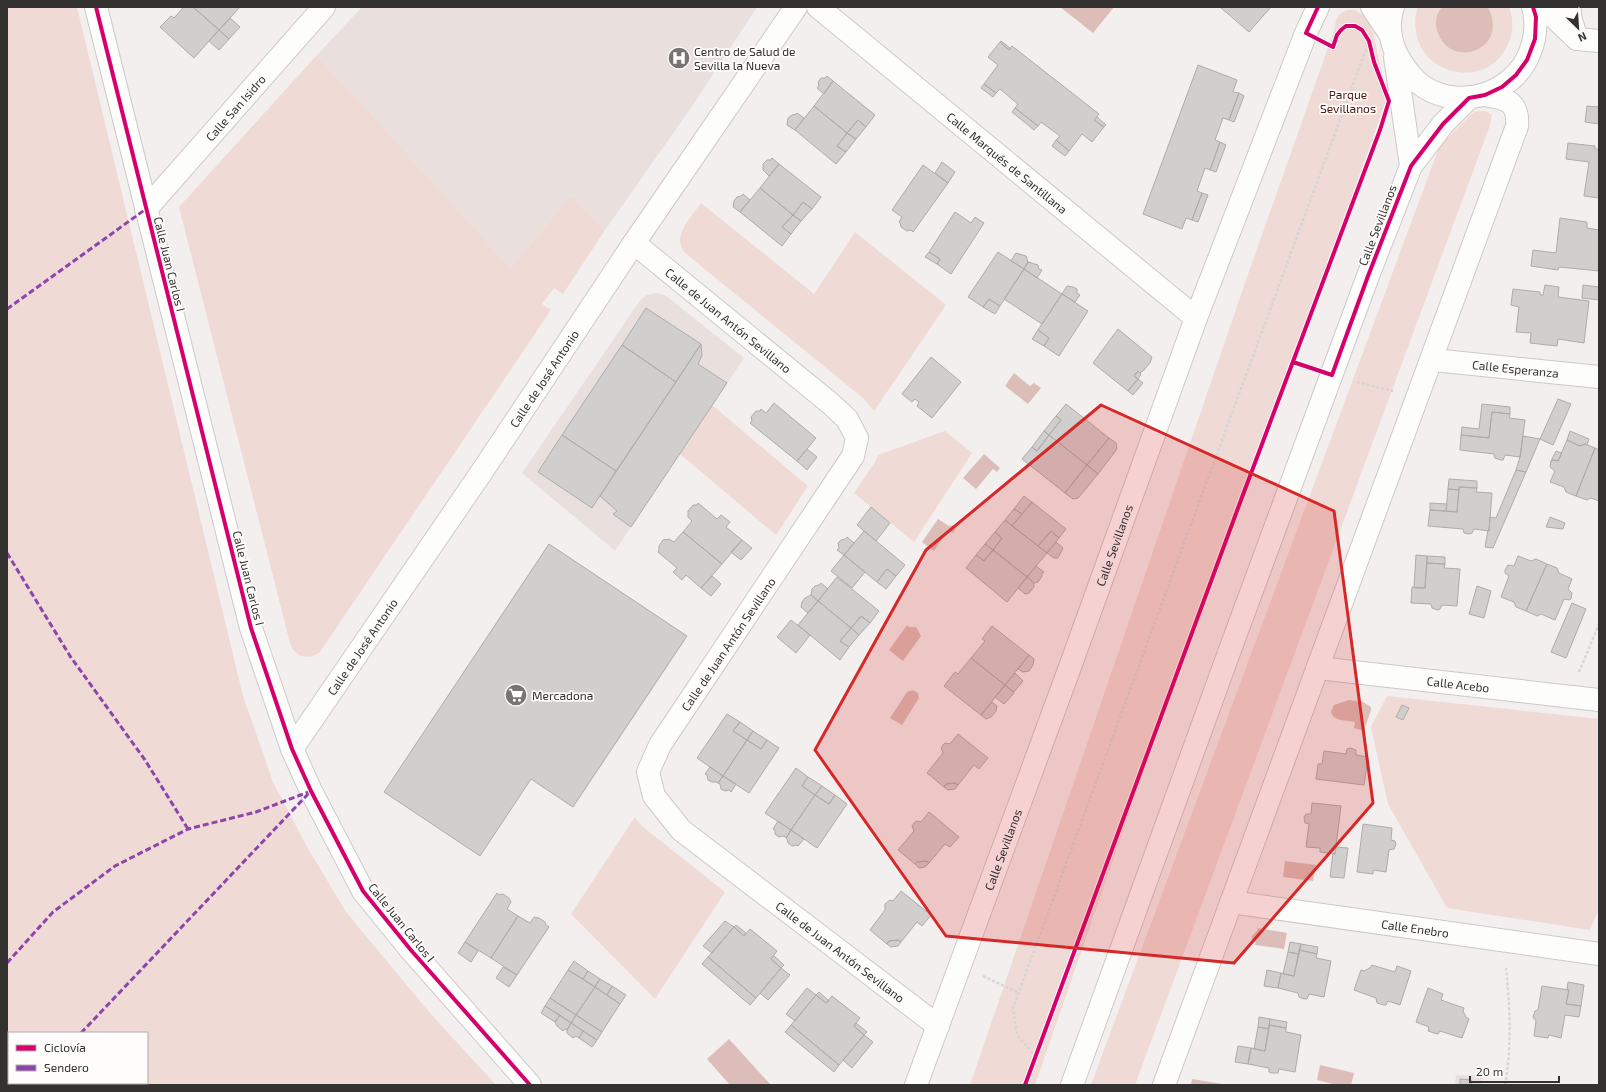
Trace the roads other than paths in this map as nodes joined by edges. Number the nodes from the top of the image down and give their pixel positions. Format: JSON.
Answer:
{"nodes":[{"id":1,"x":96,"y":7,"type":"edge"},
{"id":2,"x":324,"y":7,"type":"edge"},
{"id":3,"x":796,"y":7,"type":"edge"},
{"id":4,"x":818,"y":7,"type":"edge"},
{"id":5,"x":1318,"y":7,"type":"edge"},
{"id":6,"x":1372,"y":7,"type":"edge"},
{"id":7,"x":1393,"y":7,"type":"edge"},
{"id":8,"x":1533,"y":7,"type":"edge"},
{"id":9,"x":1557,"y":10,"type":"edge"},
{"id":10,"x":1599,"y":41,"type":"edge"},
{"id":11,"x":1392,"y":43,"type":"junction"},
{"id":12,"x":1527,"y":60,"type":"junction"},
{"id":13,"x":1477,"y":96,"type":"junction"},
{"id":14,"x":1411,"y":166,"type":"junction"},
{"id":15,"x":146,"y":209,"type":"junction"},
{"id":16,"x":634,"y":243,"type":"junction"},
{"id":17,"x":1196,"y":318,"type":"junction"},
{"id":18,"x":1433,"y":360,"type":"junction"},
{"id":19,"x":1599,"y":377,"type":"edge"},
{"id":20,"x":1318,"y":668,"type":"junction"},
{"id":21,"x":1599,"y":700,"type":"edge"},
{"id":22,"x":292,"y":749,"type":"junction"},
{"id":23,"x":1230,"y":902,"type":"junction"},
{"id":24,"x":1599,"y":954,"type":"edge"},
{"id":25,"x":938,"y":1026,"type":"junction"},
{"id":26,"x":530,"y":1085,"type":"edge"},
{"id":27,"x":916,"y":1085,"type":"edge"},
{"id":28,"x":1072,"y":1085,"type":"edge"},
{"id":29,"x":1164,"y":1085,"type":"edge"}],
"edges":[{"from":1,"to":15,"type":"street","name":"Calle Juan Carlos I"},
{"from":2,"to":15,"type":"street","name":"Calle San Isidro"},
{"from":3,"to":16,"type":"street","name":"Calle de José Antonio"},
{"from":4,"to":17,"type":"street","name":"Calle Marqués de Santillana"},
{"from":5,"to":17,"type":"street","name":"Calle Sevillanos"},
{"from":6,"to":11,"type":"street"},
{"from":7,"to":11,"type":"street","name":"Calle Sevillanos"},
{"from":8,"to":12,"type":"street"},
{"from":9,"to":10,"type":"street"},
{"from":9,"to":12,"type":"street"},
{"from":11,"to":13,"type":"street"},
{"from":11,"to":14,"type":"street","name":"Calle Sevillanos"},
{"from":12,"to":13,"type":"street"},
{"from":13,"to":14,"type":"street","name":"Calle Sevillanos"},
{"from":13,"to":18,"type":"street"},
{"from":14,"to":28,"type":"street","name":"Calle Sevillanos"},
{"from":15,"to":22,"type":"street","name":"Calle Juan Carlos I"},
{"from":16,"to":22,"type":"street","name":"Calle de José Antonio"},
{"from":16,"to":25,"type":"street","name":"Calle de Juan Antón Sevillano"},
{"from":17,"to":25,"type":"street","name":"Calle Sevillanos"},
{"from":18,"to":19,"type":"street","name":"Calle Esperanza"},
{"from":18,"to":20,"type":"street"},
{"from":20,"to":21,"type":"street","name":"Calle Acebo"},
{"from":20,"to":23,"type":"street"},
{"from":22,"to":26,"type":"street","name":"Calle Juan Carlos I"},
{"from":23,"to":24,"type":"street","name":"Calle Enebro"},
{"from":23,"to":29,"type":"street"},
{"from":25,"to":27,"type":"street","name":"Calle Sevillanos"}]}
